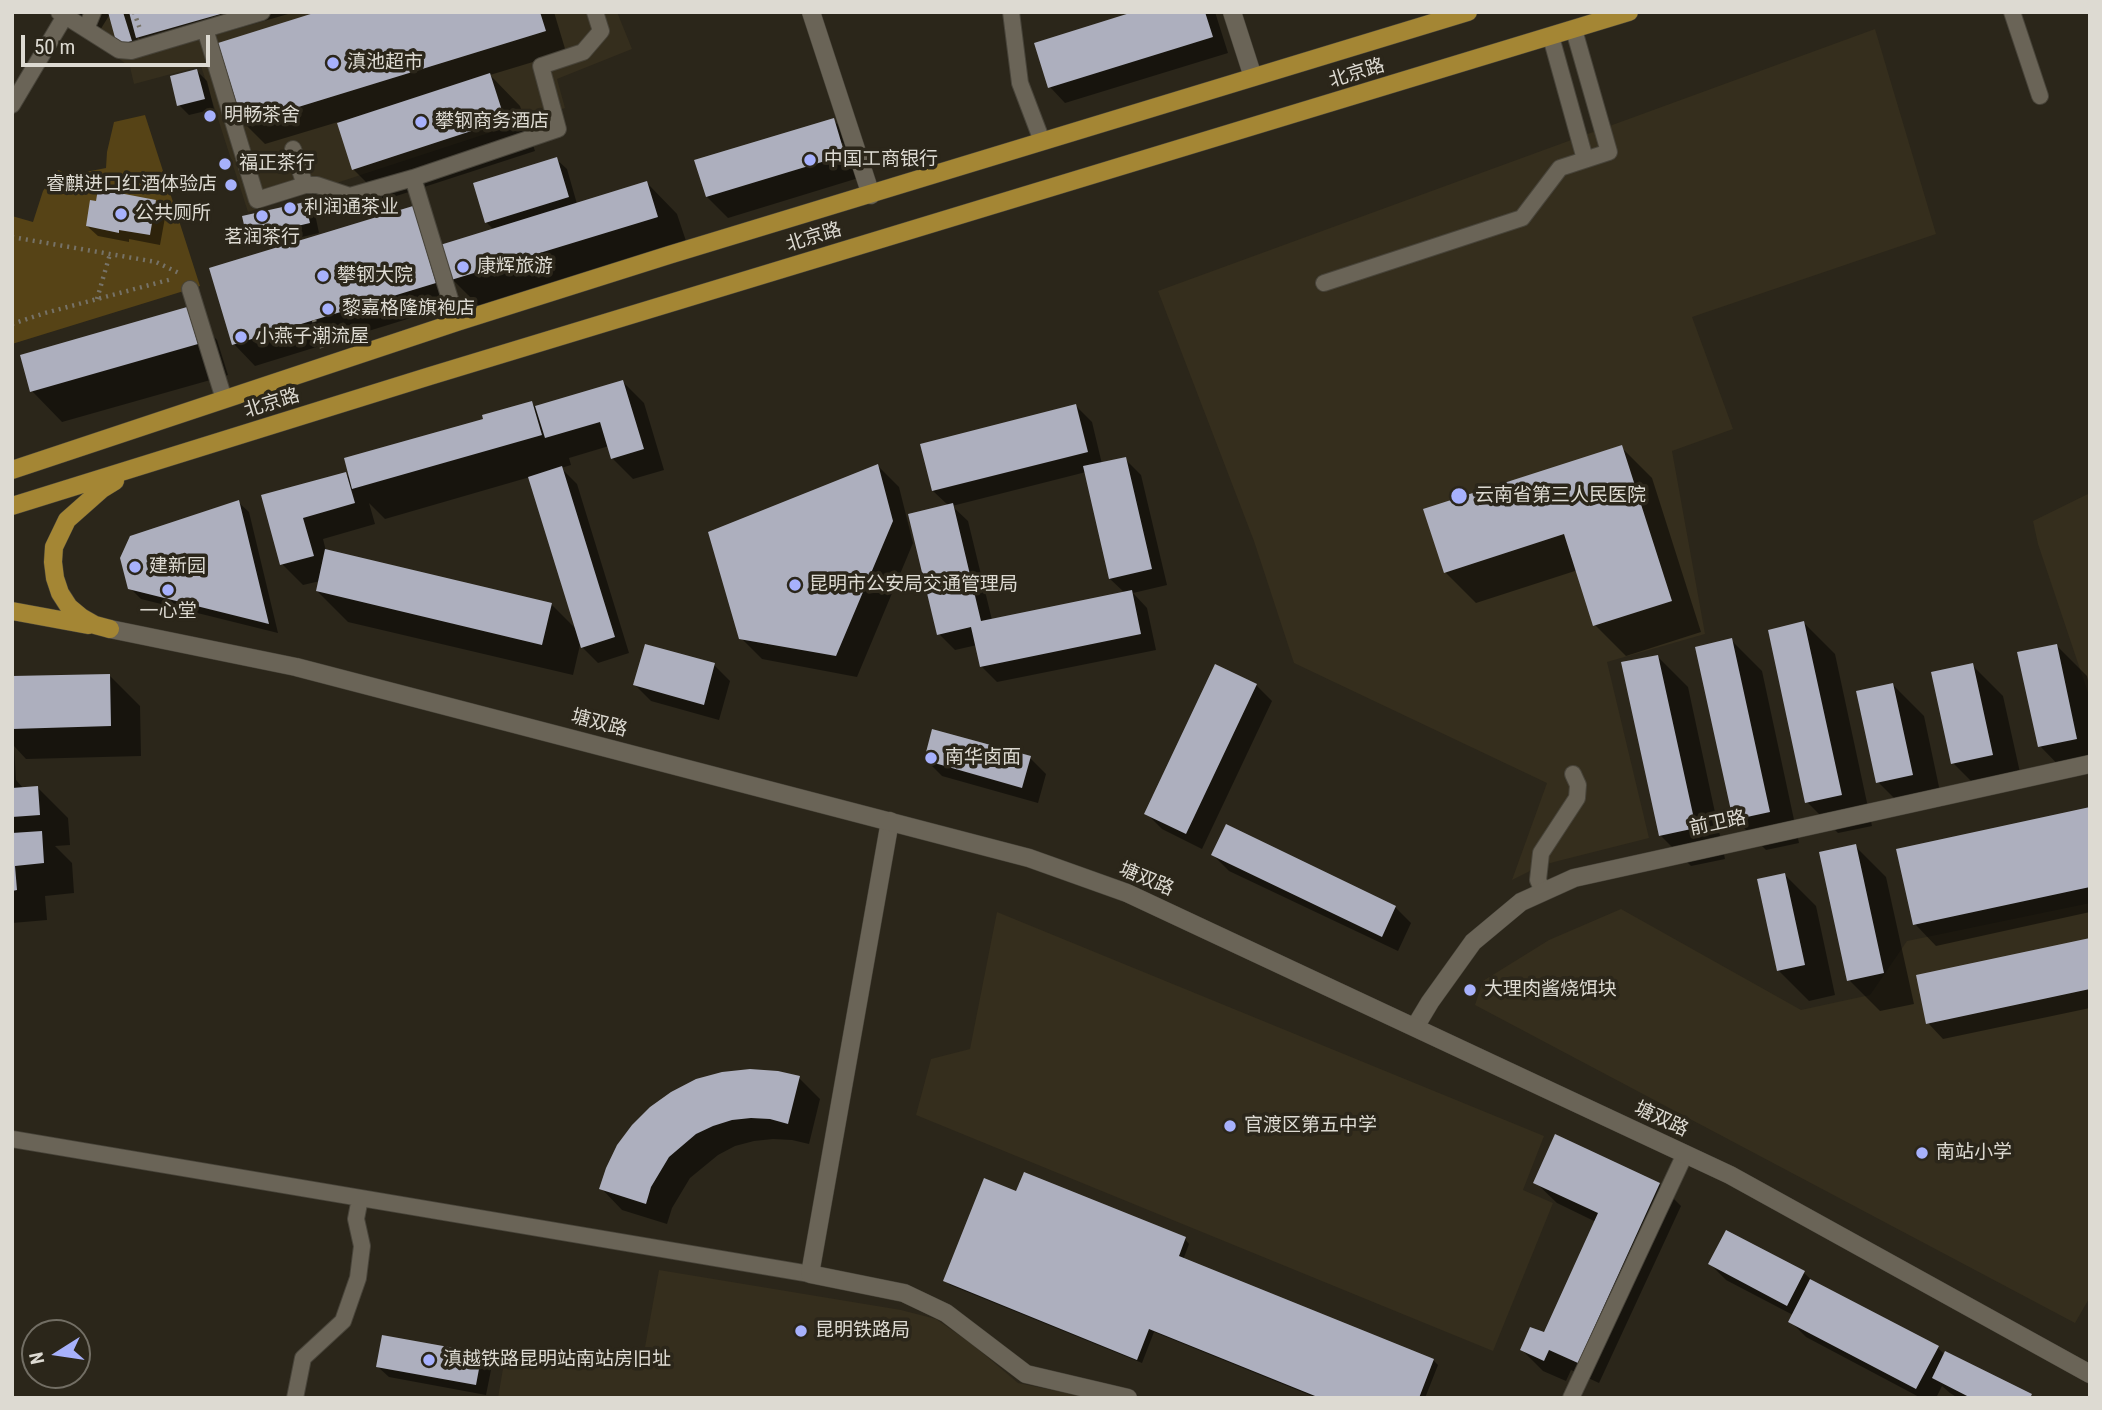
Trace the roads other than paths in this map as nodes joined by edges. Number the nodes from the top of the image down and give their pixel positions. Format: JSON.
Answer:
{"nodes":[{"id":1,"x":93,"y":12,"type":"edge"},
{"id":2,"x":262,"y":12,"type":"edge"},
{"id":3,"x":595,"y":12,"type":"edge"},
{"id":4,"x":811,"y":12,"type":"edge"},
{"id":5,"x":1011,"y":12,"type":"edge"},
{"id":6,"x":1232,"y":12,"type":"edge"},
{"id":7,"x":1468,"y":12,"type":"edge"},
{"id":8,"x":1629,"y":12,"type":"edge"},
{"id":9,"x":2012,"y":12,"type":"edge"},
{"id":10,"x":62,"y":14,"type":"edge"},
{"id":11,"x":86,"y":29,"type":"junction"},
{"id":12,"x":205,"y":29,"type":"junction"},
{"id":13,"x":1574,"y":30,"type":"junction"},
{"id":14,"x":1551,"y":37,"type":"junction"},
{"id":15,"x":1253,"y":77,"type":"junction"},
{"id":16,"x":2040,"y":96,"type":"dead end"},
{"id":17,"x":12,"y":105,"type":"edge"},
{"id":18,"x":1042,"y":141,"type":"junction"},
{"id":19,"x":293,"y":149,"type":"dead end"},
{"id":20,"x":1586,"y":159,"type":"junction"},
{"id":21,"x":414,"y":178,"type":"junction"},
{"id":22,"x":305,"y":185,"type":"junction"},
{"id":23,"x":871,"y":195,"type":"junction"},
{"id":24,"x":1324,"y":283,"type":"dead end"},
{"id":25,"x":190,"y":289,"type":"dead end"},
{"id":26,"x":457,"y":322,"type":"junction"},
{"id":27,"x":224,"y":399,"type":"junction"},
{"id":28,"x":136,"y":468,"type":"junction"},
{"id":29,"x":12,"y":470,"type":"edge"},
{"id":30,"x":12,"y":506,"type":"edge"},
{"id":31,"x":12,"y":611,"type":"edge"},
{"id":32,"x":110,"y":629,"type":"junction"},
{"id":33,"x":2090,"y":764,"type":"edge"},
{"id":34,"x":1573,"y":774,"type":"dead end"},
{"id":35,"x":890,"y":821,"type":"junction"},
{"id":36,"x":1543,"y":891,"type":"junction"},
{"id":37,"x":1415,"y":1027,"type":"junction"},
{"id":38,"x":12,"y":1139,"type":"edge"},
{"id":39,"x":1685,"y":1154,"type":"junction"},
{"id":40,"x":360,"y":1198,"type":"junction"},
{"id":41,"x":810,"y":1274,"type":"junction"},
{"id":42,"x":2090,"y":1374,"type":"edge"},
{"id":43,"x":295,"y":1398,"type":"edge"},
{"id":44,"x":1128,"y":1398,"type":"edge"},
{"id":45,"x":1571,"y":1398,"type":"edge"}],
"edges":[{"from":1,"to":11,"type":"lane"},
{"from":2,"to":12,"type":"lane"},
{"from":3,"to":21,"type":"lane"},
{"from":4,"to":23,"type":"street"},
{"from":5,"to":18,"type":"lane"},
{"from":6,"to":15,"type":"street"},
{"from":7,"to":15,"type":"main road","name":"北京路"},
{"from":8,"to":13,"type":"main road","name":"北京路"},
{"from":9,"to":16,"type":"lane"},
{"from":10,"to":11,"type":"lane"},
{"from":10,"to":17,"type":"lane"},
{"from":11,"to":12,"type":"lane"},
{"from":12,"to":22,"type":"lane"},
{"from":13,"to":14,"type":"main road","name":"北京路"},
{"from":13,"to":20,"type":"lane"},
{"from":14,"to":20,"type":"lane"},
{"from":14,"to":28,"type":"main road","name":"北京路"},
{"from":15,"to":18,"type":"main road","name":"北京路"},
{"from":18,"to":23,"type":"main road","name":"北京路"},
{"from":19,"to":22,"type":"lane"},
{"from":20,"to":24,"type":"lane"},
{"from":21,"to":22,"type":"lane"},
{"from":21,"to":26,"type":"lane"},
{"from":23,"to":26,"type":"main road","name":"北京路"},
{"from":25,"to":27,"type":"lane"},
{"from":26,"to":27,"type":"main road","name":"北京路"},
{"from":27,"to":29,"type":"main road","name":"北京路"},
{"from":28,"to":30,"type":"main road","name":"北京路"},
{"from":28,"to":32,"type":"main road"},
{"from":31,"to":32,"type":"main road"},
{"from":32,"to":35,"type":"street","name":"塘双路"},
{"from":33,"to":36,"type":"street","name":"前卫路"},
{"from":34,"to":36,"type":"lane"},
{"from":35,"to":37,"type":"street","name":"塘双路"},
{"from":35,"to":41,"type":"street"},
{"from":36,"to":37,"type":"street","name":"前卫路"},
{"from":37,"to":39,"type":"street","name":"塘双路"},
{"from":38,"to":40,"type":"lane"},
{"from":39,"to":42,"type":"street","name":"塘双路"},
{"from":39,"to":45,"type":"lane"},
{"from":40,"to":41,"type":"lane"},
{"from":40,"to":43,"type":"lane"},
{"from":41,"to":44,"type":"street"}]}
